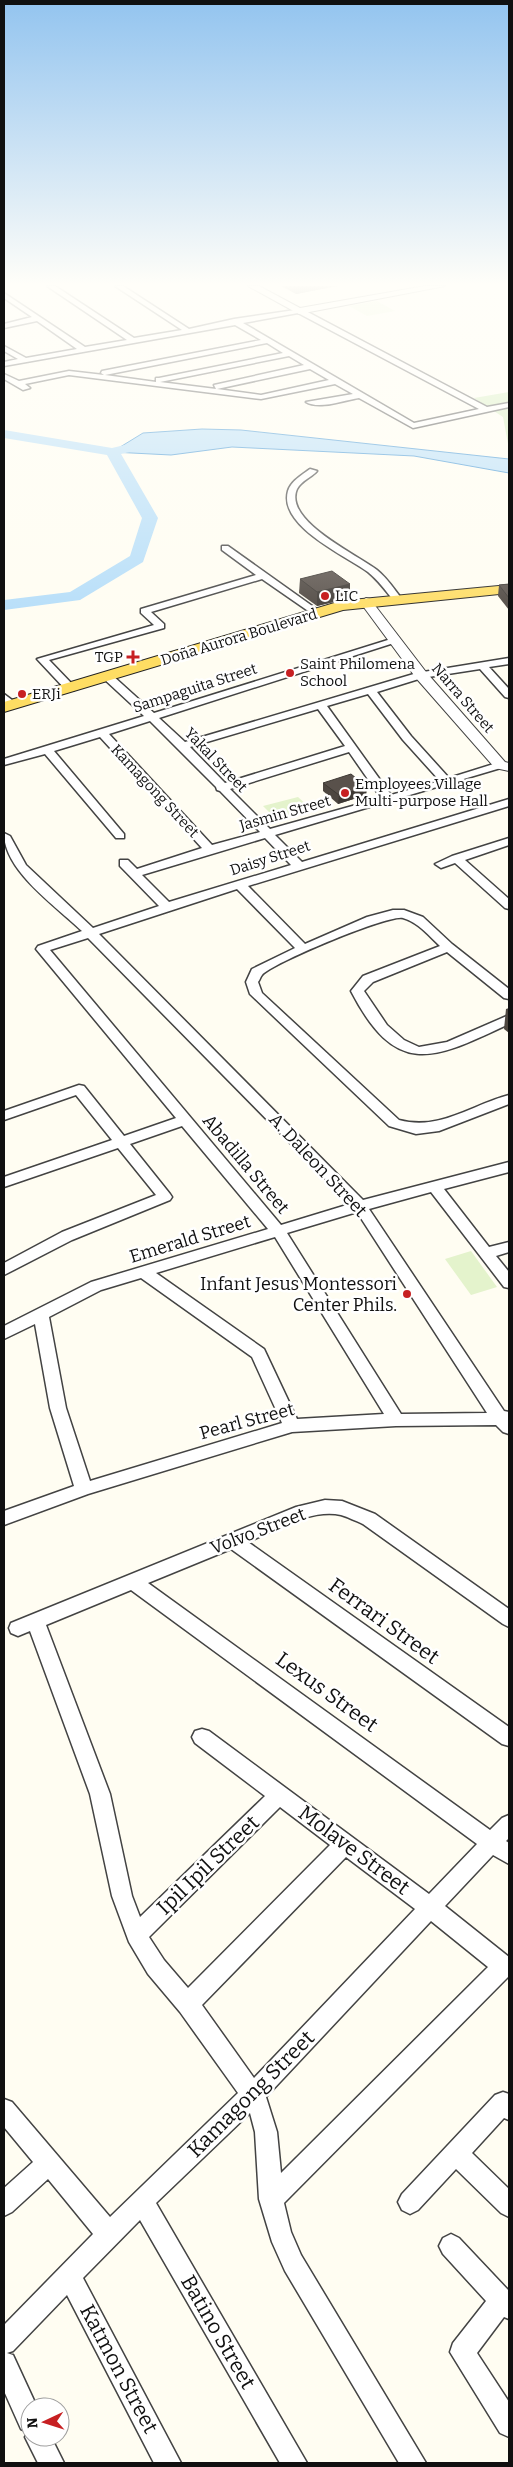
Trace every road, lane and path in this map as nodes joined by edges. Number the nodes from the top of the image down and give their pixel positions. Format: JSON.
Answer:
{"nodes":[{"id":1,"x":330,"y":401,"type":"edge"},
{"id":2,"x":370,"y":401,"type":"edge"},
{"id":3,"x":469,"y":401,"type":"edge"},
{"id":4,"x":310,"y":402,"type":"dead end"},
{"id":5,"x":509,"y":406,"type":"edge"},
{"id":6,"x":486,"y":410,"type":"junction"},
{"id":7,"x":313,"y":471,"type":"dead end"},
{"id":8,"x":226,"y":548,"type":"dead end"},
{"id":9,"x":265,"y":575,"type":"junction"},
{"id":10,"x":509,"y":589,"type":"edge"},
{"id":11,"x":397,"y":598,"type":"junction"},
{"id":12,"x":366,"y":602,"type":"junction"},
{"id":13,"x":317,"y":613,"type":"junction"},
{"id":14,"x":395,"y":640,"type":"junction"},
{"id":15,"x":509,"y":661,"type":"edge"},
{"id":16,"x":480,"y":664,"type":"junction"},
{"id":17,"x":421,"y":675,"type":"junction"},
{"id":18,"x":108,"y":677,"type":"junction"},
{"id":19,"x":70,"y":688,"type":"junction"},
{"id":20,"x":370,"y":690,"type":"junction"},
{"id":21,"x":509,"y":695,"type":"edge"},
{"id":22,"x":6,"y":703,"type":"edge"},
{"id":23,"x":321,"y":705,"type":"junction"},
{"id":24,"x":151,"y":717,"type":"junction"},
{"id":25,"x":102,"y":733,"type":"junction"},
{"id":26,"x":183,"y":746,"type":"junction"},
{"id":27,"x":352,"y":747,"type":"junction"},
{"id":28,"x":48,"y":750,"type":"junction"},
{"id":29,"x":4,"y":762,"type":"edge"},
{"id":30,"x":505,"y":766,"type":"edge"},
{"id":31,"x":447,"y":782,"type":"junction"},
{"id":32,"x":221,"y":788,"type":"junction"},
{"id":33,"x":388,"y":799,"type":"junction"},
{"id":34,"x":504,"y":803,"type":"edge"},
{"id":35,"x":509,"y":814,"type":"edge"},
{"id":36,"x":269,"y":834,"type":"junction"},
{"id":37,"x":4,"y":836,"type":"edge"},
{"id":38,"x":120,"y":836,"type":"dead end"},
{"id":39,"x":509,"y":840,"type":"edge"},
{"id":40,"x":209,"y":849,"type":"junction"},
{"id":41,"x":456,"y":858,"type":"junction"},
{"id":42,"x":124,"y":863,"type":"dead end"},
{"id":43,"x":441,"y":864,"type":"dead end"},
{"id":44,"x":299,"y":866,"type":"junction"},
{"id":45,"x":136,"y":873,"type":"junction"},
{"id":46,"x":240,"y":886,"type":"junction"},
{"id":47,"x":509,"y":905,"type":"edge"},
{"id":48,"x":167,"y":907,"type":"junction"},
{"id":49,"x":89,"y":931,"type":"junction"},
{"id":50,"x":303,"y":948,"type":"junction"},
{"id":51,"x":448,"y":948,"type":"junction"},
{"id":52,"x":42,"y":949,"type":"joint"},
{"id":53,"x":509,"y":995,"type":"edge"},
{"id":54,"x":509,"y":1019,"type":"edge"},
{"id":55,"x":509,"y":1099,"type":"edge"},
{"id":56,"x":4,"y":1116,"type":"edge"},
{"id":57,"x":184,"y":1120,"type":"junction"},
{"id":58,"x":121,"y":1142,"type":"junction"},
{"id":59,"x":509,"y":1166,"type":"edge"},
{"id":60,"x":4,"y":1182,"type":"edge"},
{"id":61,"x":434,"y":1186,"type":"junction"},
{"id":62,"x":360,"y":1206,"type":"junction"},
{"id":63,"x":279,"y":1232,"type":"junction"},
{"id":64,"x":509,"y":1247,"type":"edge"},
{"id":65,"x":486,"y":1253,"type":"junction"},
{"id":66,"x":4,"y":1270,"type":"edge"},
{"id":67,"x":144,"y":1272,"type":"junction"},
{"id":68,"x":509,"y":1283,"type":"edge"},
{"id":69,"x":41,"y":1315,"type":"junction"},
{"id":70,"x":4,"y":1333,"type":"edge"},
{"id":71,"x":396,"y":1420,"type":"junction"},
{"id":72,"x":506,"y":1421,"type":"edge"},
{"id":73,"x":292,"y":1426,"type":"junction"},
{"id":74,"x":84,"y":1489,"type":"junction"},
{"id":75,"x":4,"y":1518,"type":"edge"},
{"id":76,"x":232,"y":1540,"type":"junction"},
{"id":77,"x":132,"y":1581,"type":"junction"},
{"id":78,"x":509,"y":1619,"type":"edge"},
{"id":79,"x":202,"y":1737,"type":"dead end"},
{"id":80,"x":509,"y":1738,"type":"edge"},
{"id":81,"x":279,"y":1795,"type":"junction"},
{"id":82,"x":509,"y":1824,"type":"edge"},
{"id":83,"x":345,"y":1844,"type":"junction"},
{"id":84,"x":502,"y":1848,"type":"edge"},
{"id":85,"x":431,"y":1908,"type":"junction"},
{"id":86,"x":136,"y":1935,"type":"junction"},
{"id":87,"x":188,"y":2004,"type":"junction"},
{"id":88,"x":253,"y":2095,"type":"junction"},
{"id":89,"x":509,"y":2109,"type":"edge"},
{"id":90,"x":4,"y":2110,"type":"edge"},
{"id":91,"x":456,"y":2153,"type":"junction"},
{"id":92,"x":48,"y":2163,"type":"junction"},
{"id":93,"x":271,"y":2199,"type":"junction"},
{"id":94,"x":142,"y":2201,"type":"junction"},
{"id":95,"x":410,"y":2202,"type":"dead end"},
{"id":96,"x":4,"y":2204,"type":"edge"},
{"id":97,"x":509,"y":2205,"type":"edge"},
{"id":98,"x":109,"y":2234,"type":"junction"},
{"id":99,"x":451,"y":2246,"type":"dead end"},
{"id":100,"x":69,"y":2275,"type":"junction"},
{"id":101,"x":506,"y":2304,"type":"edge"},
{"id":102,"x":4,"y":2342,"type":"edge"},
{"id":103,"x":4,"y":2364,"type":"edge"},
{"id":104,"x":20,"y":2398,"type":"edge"},
{"id":105,"x":509,"y":2424,"type":"edge"},
{"id":106,"x":43,"y":2447,"type":"edge"},
{"id":107,"x":51,"y":2463,"type":"edge"},
{"id":108,"x":168,"y":2463,"type":"edge"},
{"id":109,"x":294,"y":2463,"type":"edge"},
{"id":110,"x":413,"y":2463,"type":"edge"}],
"edges":[{"from":1,"to":4,"type":"street"},
{"from":2,"to":6,"type":"street"},
{"from":3,"to":6,"type":"street"},
{"from":5,"to":6,"type":"street"},
{"from":7,"to":11,"type":"street"},
{"from":8,"to":9,"type":"street"},
{"from":9,"to":13,"type":"street"},
{"from":9,"to":19,"type":"street"},
{"from":10,"to":11,"type":"main road","name":"Doña Aurora Boulevard"},
{"from":11,"to":12,"type":"main road","name":"Doña Aurora Boulevard"},
{"from":12,"to":13,"type":"main road","name":"Doña Aurora Boulevard"},
{"from":12,"to":14,"type":"street","name":"Narra Street"},
{"from":13,"to":18,"type":"main road","name":"Doña Aurora Boulevard"},
{"from":14,"to":17,"type":"street","name":"Narra Street"},
{"from":14,"to":24,"type":"street","name":"Sampaguita Street"},
{"from":15,"to":16,"type":"street"},
{"from":16,"to":17,"type":"street"},
{"from":16,"to":21,"type":"street"},
{"from":17,"to":20,"type":"street"},
{"from":17,"to":30,"type":"street","name":"Narra Street"},
{"from":18,"to":19,"type":"main road","name":"Doña Aurora Boulevard"},
{"from":18,"to":24,"type":"street","name":"Yakal Street"},
{"from":19,"to":22,"type":"main road","name":"Doña Aurora Boulevard"},
{"from":20,"to":23,"type":"street"},
{"from":20,"to":31,"type":"street"},
{"from":23,"to":26,"type":"street"},
{"from":23,"to":27,"type":"street"},
{"from":24,"to":25,"type":"street","name":"Sampaguita Street"},
{"from":24,"to":26,"type":"street","name":"Yakal Street"},
{"from":25,"to":28,"type":"street","name":"Sampaguita Street"},
{"from":25,"to":40,"type":"street","name":"Kamagong Street"},
{"from":26,"to":32,"type":"street","name":"Yakal Street"},
{"from":27,"to":32,"type":"street"},
{"from":27,"to":33,"type":"street"},
{"from":28,"to":29,"type":"street","name":"Sampaguita Street"},
{"from":28,"to":38,"type":"street"},
{"from":30,"to":31,"type":"street","name":"Jasmin Street"},
{"from":31,"to":33,"type":"street","name":"Jasmin Street"},
{"from":32,"to":36,"type":"street","name":"Yakal Street"},
{"from":33,"to":36,"type":"street","name":"Jasmin Street"},
{"from":34,"to":35,"type":"street"},
{"from":34,"to":44,"type":"street","name":"Daisy Street"},
{"from":36,"to":40,"type":"street","name":"Jasmin Street"},
{"from":36,"to":44,"type":"street","name":"Yakal Street"},
{"from":37,"to":49,"type":"street","name":"A. Daleon Street"},
{"from":39,"to":41,"type":"street"},
{"from":40,"to":45,"type":"street","name":"Jasmin Street"},
{"from":41,"to":43,"type":"street"},
{"from":41,"to":47,"type":"street"},
{"from":42,"to":45,"type":"street"},
{"from":44,"to":46,"type":"street","name":"Daisy Street"},
{"from":45,"to":48,"type":"street"},
{"from":46,"to":48,"type":"street","name":"Daisy Street"},
{"from":46,"to":50,"type":"street"},
{"from":48,"to":49,"type":"street","name":"Daisy Street"},
{"from":49,"to":52,"type":"street","name":"Daisy Street"},
{"from":49,"to":62,"type":"street","name":"A. Daleon Street"},
{"from":50,"to":51,"type":"street"},
{"from":50,"to":55,"type":"street"},
{"from":51,"to":53,"type":"street"},
{"from":51,"to":54,"type":"street"},
{"from":52,"to":57,"type":"street","name":"Abadilla Street"},
{"from":56,"to":58,"type":"street"},
{"from":57,"to":58,"type":"street"},
{"from":57,"to":63,"type":"street","name":"Abadilla Street"},
{"from":58,"to":60,"type":"street"},
{"from":58,"to":66,"type":"street"},
{"from":59,"to":61,"type":"street","name":"Emerald Street"},
{"from":61,"to":62,"type":"street","name":"Emerald Street"},
{"from":61,"to":65,"type":"street"},
{"from":62,"to":63,"type":"street","name":"Emerald Street"},
{"from":62,"to":72,"type":"street","name":"A. Daleon Street"},
{"from":63,"to":67,"type":"street","name":"Emerald Street"},
{"from":63,"to":71,"type":"street","name":"Abadilla Street"},
{"from":64,"to":65,"type":"street"},
{"from":65,"to":68,"type":"street"},
{"from":67,"to":69,"type":"street","name":"Emerald Street"},
{"from":67,"to":73,"type":"street"},
{"from":69,"to":70,"type":"street","name":"Emerald Street"},
{"from":69,"to":74,"type":"street"},
{"from":71,"to":72,"type":"street","name":"Pearl Street"},
{"from":71,"to":73,"type":"street","name":"Pearl Street"},
{"from":73,"to":74,"type":"street","name":"Pearl Street"},
{"from":74,"to":75,"type":"street","name":"Pearl Street"},
{"from":76,"to":77,"type":"street","name":"Volvo Street"},
{"from":76,"to":78,"type":"street","name":"Volvo Street"},
{"from":76,"to":80,"type":"street","name":"Ferrari Street"},
{"from":77,"to":84,"type":"street","name":"Lexus Street"},
{"from":77,"to":86,"type":"street","name":"Volvo Street"},
{"from":79,"to":81,"type":"street","name":"Molave Street"},
{"from":81,"to":83,"type":"street","name":"Molave Street"},
{"from":81,"to":86,"type":"street","name":"Ipil Ipil Street"},
{"from":82,"to":84,"type":"street"},
{"from":83,"to":85,"type":"street","name":"Molave Street"},
{"from":83,"to":87,"type":"street"},
{"from":84,"to":85,"type":"street","name":"Kamagong Street"},
{"from":85,"to":88,"type":"street","name":"Kamagong Street"},
{"from":85,"to":93,"type":"street","name":"Molave Street"},
{"from":86,"to":87,"type":"street"},
{"from":87,"to":88,"type":"street"},
{"from":88,"to":93,"type":"street"},
{"from":88,"to":94,"type":"street","name":"Kamagong Street"},
{"from":89,"to":91,"type":"street"},
{"from":90,"to":92,"type":"street"},
{"from":91,"to":95,"type":"street"},
{"from":91,"to":97,"type":"street"},
{"from":92,"to":96,"type":"street"},
{"from":92,"to":98,"type":"street"},
{"from":93,"to":110,"type":"street"},
{"from":94,"to":98,"type":"street","name":"Kamagong Street"},
{"from":94,"to":109,"type":"street","name":"Batino Street"},
{"from":98,"to":100,"type":"street","name":"Kamagong Street"},
{"from":99,"to":101,"type":"street"},
{"from":100,"to":102,"type":"street","name":"Kamagong Street"},
{"from":100,"to":108,"type":"street","name":"Katmon Street"},
{"from":101,"to":105,"type":"street"},
{"from":103,"to":104,"type":"street"},
{"from":106,"to":107,"type":"street"}]}
